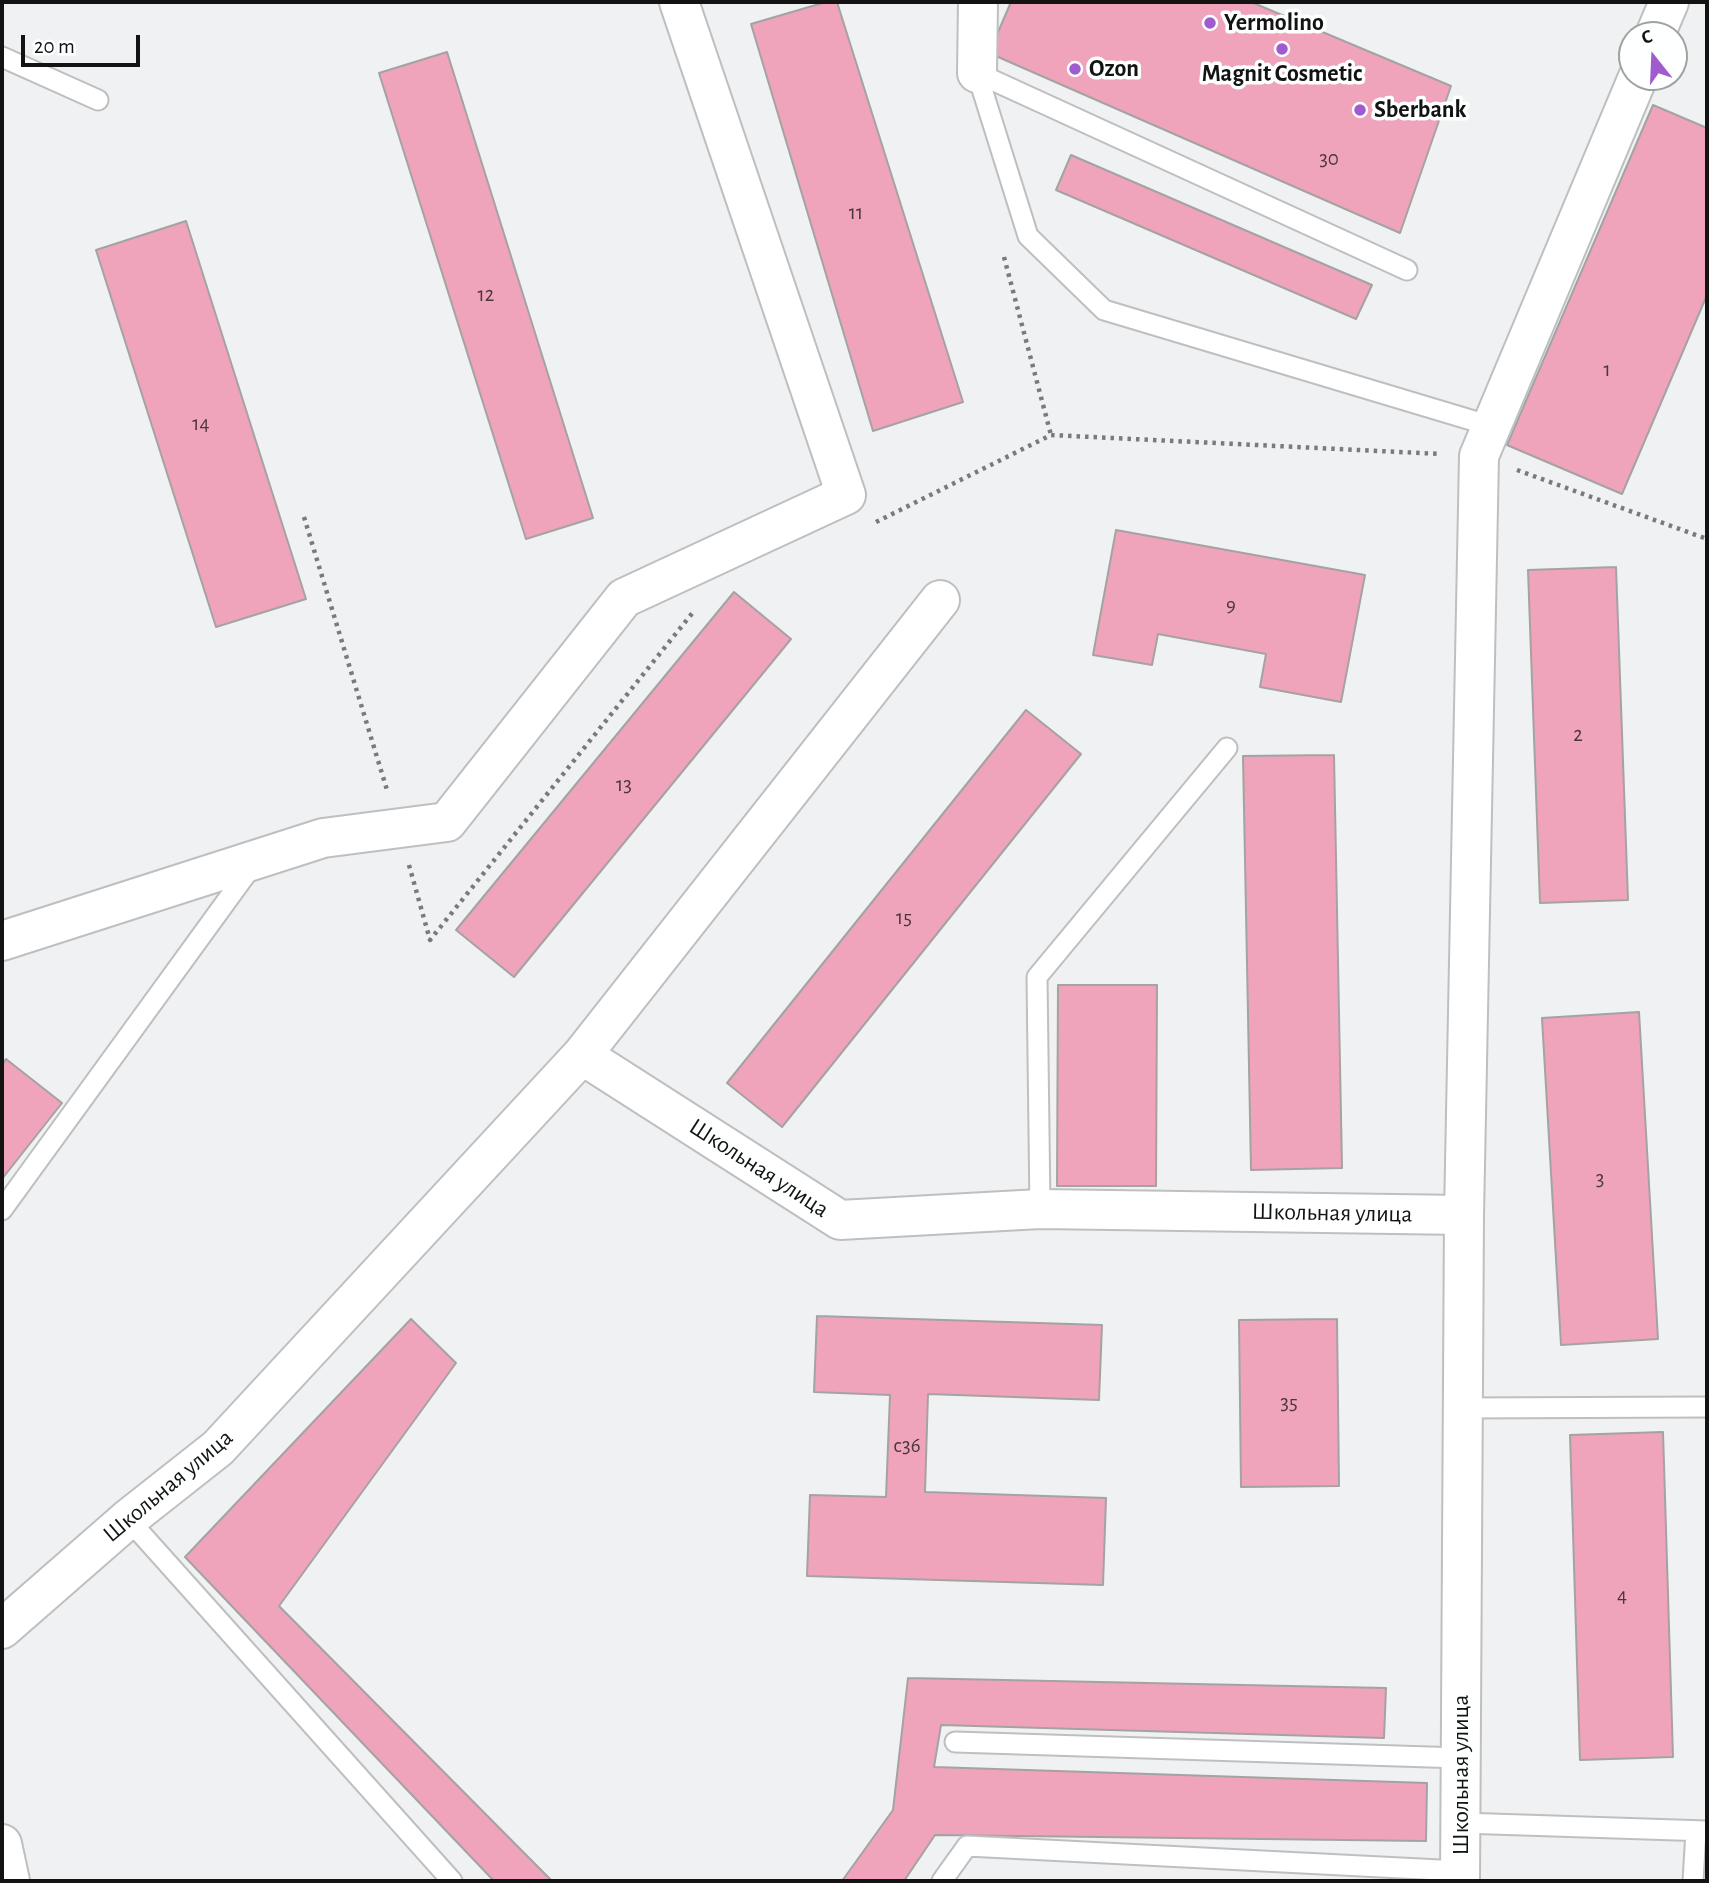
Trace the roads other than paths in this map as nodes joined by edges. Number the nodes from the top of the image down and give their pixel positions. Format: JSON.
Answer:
{"nodes":[{"id":1,"x":679,"y":2,"type":"edge"},
{"id":2,"x":978,"y":2,"type":"edge"},
{"id":3,"x":1669,"y":2,"type":"edge"},
{"id":4,"x":1661,"y":21,"type":"edge"},
{"id":5,"x":2,"y":57,"type":"edge"},
{"id":6,"x":977,"y":72,"type":"junction"},
{"id":7,"x":1632,"y":91,"type":"edge"},
{"id":8,"x":99,"y":100,"type":"dead end"},
{"id":9,"x":1407,"y":270,"type":"dead end"},
{"id":10,"x":1485,"y":441,"type":"junction"},
{"id":11,"x":940,"y":600,"type":"dead end"},
{"id":12,"x":1227,"y":748,"type":"dead end"},
{"id":13,"x":258,"y":859,"type":"junction"},
{"id":14,"x":2,"y":941,"type":"edge"},
{"id":15,"x":582,"y":1055,"type":"junction"},
{"id":16,"x":1041,"y":1209,"type":"junction"},
{"id":17,"x":2,"y":1210,"type":"edge"},
{"id":18,"x":1464,"y":1215,"type":"junction"},
{"id":19,"x":1707,"y":1407,"type":"edge"},
{"id":20,"x":1463,"y":1408,"type":"junction"},
{"id":21,"x":128,"y":1519,"type":"junction"},
{"id":22,"x":2,"y":1629,"type":"edge"},
{"id":23,"x":955,"y":1742,"type":"dead end"},
{"id":24,"x":1461,"y":1758,"type":"junction"},
{"id":25,"x":1461,"y":1823,"type":"junction"},
{"id":26,"x":1702,"y":1831,"type":"edge"},
{"id":27,"x":2,"y":1844,"type":"edge"},
{"id":28,"x":1460,"y":1876,"type":"edge"},
{"id":29,"x":10,"y":1881,"type":"edge"},
{"id":30,"x":452,"y":1881,"type":"edge"},
{"id":31,"x":943,"y":1881,"type":"edge"},
{"id":32,"x":1693,"y":1881,"type":"edge"}],
"edges":[{"from":1,"to":13,"type":"street"},
{"from":2,"to":6,"type":"street"},
{"from":3,"to":4,"type":"street"},
{"from":5,"to":8,"type":"lane"},
{"from":6,"to":9,"type":"lane"},
{"from":6,"to":10,"type":"lane"},
{"from":7,"to":10,"type":"street"},
{"from":10,"to":18,"type":"street"},
{"from":11,"to":15,"type":"street","name":"Школьная улица"},
{"from":12,"to":16,"type":"lane"},
{"from":13,"to":14,"type":"street"},
{"from":13,"to":17,"type":"lane"},
{"from":15,"to":16,"type":"street","name":"Школьная улица"},
{"from":15,"to":21,"type":"street","name":"Школьная улица"},
{"from":16,"to":18,"type":"street","name":"Школьная улица"},
{"from":18,"to":20,"type":"street","name":"Школьная улица"},
{"from":19,"to":20,"type":"lane"},
{"from":20,"to":24,"type":"street","name":"Школьная улица"},
{"from":21,"to":22,"type":"street","name":"Школьная улица"},
{"from":21,"to":30,"type":"lane"},
{"from":23,"to":24,"type":"lane"},
{"from":24,"to":25,"type":"street","name":"Школьная улица"},
{"from":25,"to":26,"type":"lane"},
{"from":25,"to":28,"type":"street","name":"Школьная улица"},
{"from":26,"to":32,"type":"lane"},
{"from":27,"to":29,"type":"street"},
{"from":28,"to":31,"type":"lane"}]}
